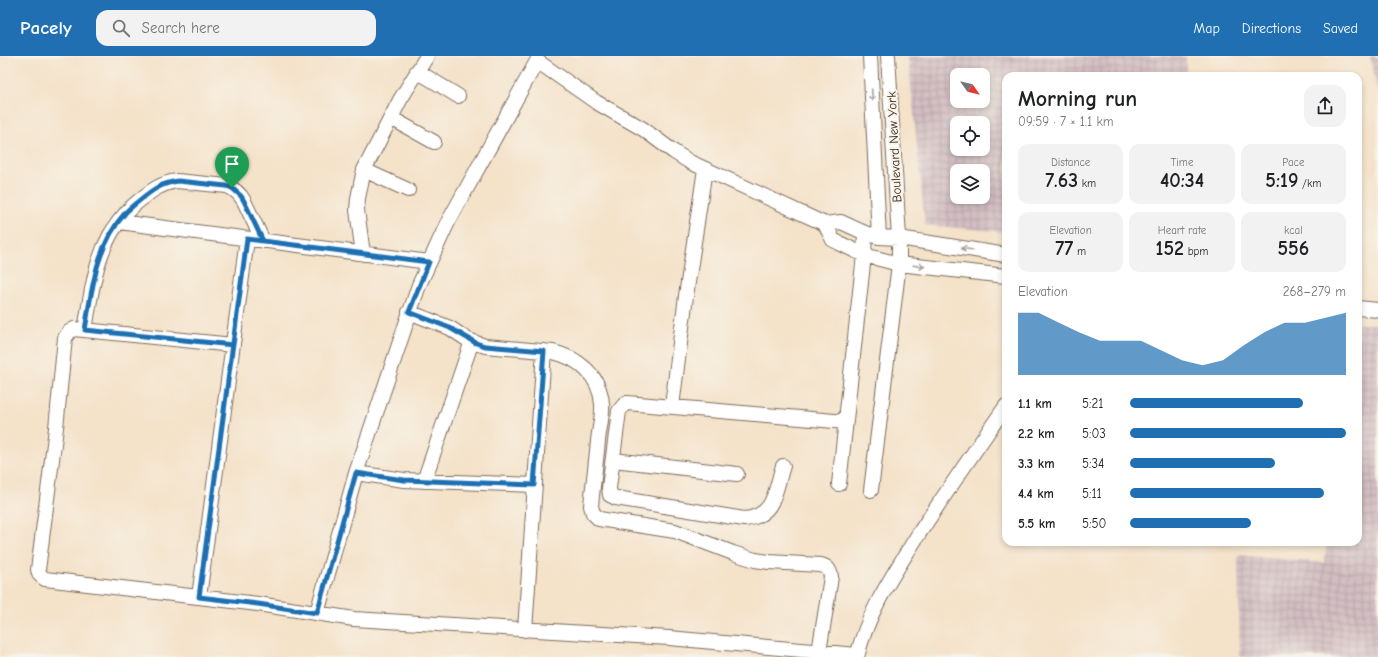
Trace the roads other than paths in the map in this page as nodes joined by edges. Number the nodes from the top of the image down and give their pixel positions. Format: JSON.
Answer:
{"nodes":[{"id":1,"x":427,"y":56,"type":"edge"},
{"id":2,"x":889,"y":58,"type":"edge"},
{"id":3,"x":871,"y":59,"type":"edge"},
{"id":4,"x":417,"y":71,"type":"junction"},
{"id":5,"x":458,"y":96,"type":"dead end"},
{"id":6,"x":391,"y":118,"type":"junction"},
{"id":7,"x":434,"y":142,"type":"dead end"},
{"id":8,"x":705,"y":169,"type":"junction"},
{"id":9,"x":364,"y":170,"type":"junction"},
{"id":10,"x":408,"y":190,"type":"dead end"},
{"id":11,"x":119,"y":222,"type":"junction"},
{"id":12,"x":825,"y":224,"type":"junction"},
{"id":13,"x":865,"y":232,"type":"junction"},
{"id":14,"x":880,"y":237,"type":"junction"},
{"id":15,"x":899,"y":238,"type":"junction"},
{"id":16,"x":247,"y":239,"type":"junction"},
{"id":17,"x":263,"y":241,"type":"junction"},
{"id":18,"x":363,"y":254,"type":"junction"},
{"id":19,"x":1002,"y":254,"type":"edge"},
{"id":20,"x":864,"y":255,"type":"junction"},
{"id":21,"x":429,"y":262,"type":"junction"},
{"id":22,"x":899,"y":264,"type":"junction"},
{"id":23,"x":1002,"y":276,"type":"edge"},
{"id":24,"x":1362,"y":308,"type":"edge"},
{"id":25,"x":1378,"y":310,"type":"edge"},
{"id":26,"x":409,"y":312,"type":"junction"},
{"id":27,"x":85,"y":330,"type":"junction"},
{"id":28,"x":472,"y":341,"type":"junction"},
{"id":29,"x":233,"y":345,"type":"junction"},
{"id":30,"x":544,"y":351,"type":"junction"},
{"id":31,"x":672,"y":406,"type":"junction"},
{"id":32,"x":1002,"y":412,"type":"edge"},
{"id":33,"x":846,"y":422,"type":"junction"},
{"id":34,"x":613,"y":460,"type":"junction"},
{"id":35,"x":783,"y":466,"type":"dead end"},
{"id":36,"x":356,"y":473,"type":"junction"},
{"id":37,"x":737,"y":474,"type":"dead end"},
{"id":38,"x":424,"y":481,"type":"junction"},
{"id":39,"x":839,"y":484,"type":"dead end"},
{"id":40,"x":534,"y":485,"type":"junction"},
{"id":41,"x":871,"y":490,"type":"dead end"},
{"id":42,"x":199,"y":597,"type":"junction"},
{"id":43,"x":317,"y":613,"type":"junction"},
{"id":44,"x":525,"y":630,"type":"junction"},
{"id":45,"x":819,"y":652,"type":"junction"},
{"id":46,"x":857,"y":656,"type":"edge"}],
"edges":[{"from":1,"to":4,"type":"street"},
{"from":2,"to":3,"type":"street"},
{"from":2,"to":15,"type":"street","name":"Boulevard New York"},
{"from":3,"to":14,"type":"street","name":"Boulevard New York","one_way":true},
{"from":4,"to":5,"type":"street"},
{"from":4,"to":6,"type":"street"},
{"from":6,"to":7,"type":"street"},
{"from":6,"to":9,"type":"street"},
{"from":8,"to":12,"type":"street"},
{"from":8,"to":21,"type":"street"},
{"from":8,"to":31,"type":"street"},
{"from":9,"to":10,"type":"street"},
{"from":9,"to":18,"type":"street"},
{"from":11,"to":16,"type":"street"},
{"from":11,"to":17,"type":"street"},
{"from":11,"to":27,"type":"street"},
{"from":12,"to":13,"type":"street"},
{"from":12,"to":20,"type":"street"},
{"from":13,"to":14,"type":"street"},
{"from":13,"to":20,"type":"street"},
{"from":14,"to":15,"type":"street"},
{"from":19,"to":15,"type":"street","one_way":true},
{"from":15,"to":22,"type":"street","name":"Boulevard New York"},
{"from":16,"to":17,"type":"street"},
{"from":16,"to":29,"type":"street"},
{"from":17,"to":18,"type":"street"},
{"from":18,"to":21,"type":"street"},
{"from":20,"to":22,"type":"street"},
{"from":20,"to":33,"type":"street"},
{"from":21,"to":26,"type":"street"},
{"from":22,"to":23,"type":"street","one_way":true},
{"from":22,"to":41,"type":"street","name":"Boulevard New York"},
{"from":24,"to":25,"type":"street"},
{"from":26,"to":28,"type":"street"},
{"from":26,"to":36,"type":"street"},
{"from":27,"to":29,"type":"street"},
{"from":27,"to":42,"type":"street"},
{"from":28,"to":30,"type":"street"},
{"from":28,"to":38,"type":"street"},
{"from":29,"to":42,"type":"street"},
{"from":30,"to":40,"type":"street"},
{"from":30,"to":45,"type":"street"},
{"from":31,"to":33,"type":"street"},
{"from":31,"to":34,"type":"street"},
{"from":32,"to":46,"type":"street"},
{"from":33,"to":39,"type":"street"},
{"from":34,"to":35,"type":"street"},
{"from":34,"to":37,"type":"street"},
{"from":36,"to":38,"type":"street"},
{"from":36,"to":43,"type":"street"},
{"from":38,"to":40,"type":"street"},
{"from":40,"to":44,"type":"street"},
{"from":42,"to":43,"type":"street"},
{"from":43,"to":44,"type":"street"},
{"from":44,"to":45,"type":"street"},
{"from":45,"to":46,"type":"street"}]}
